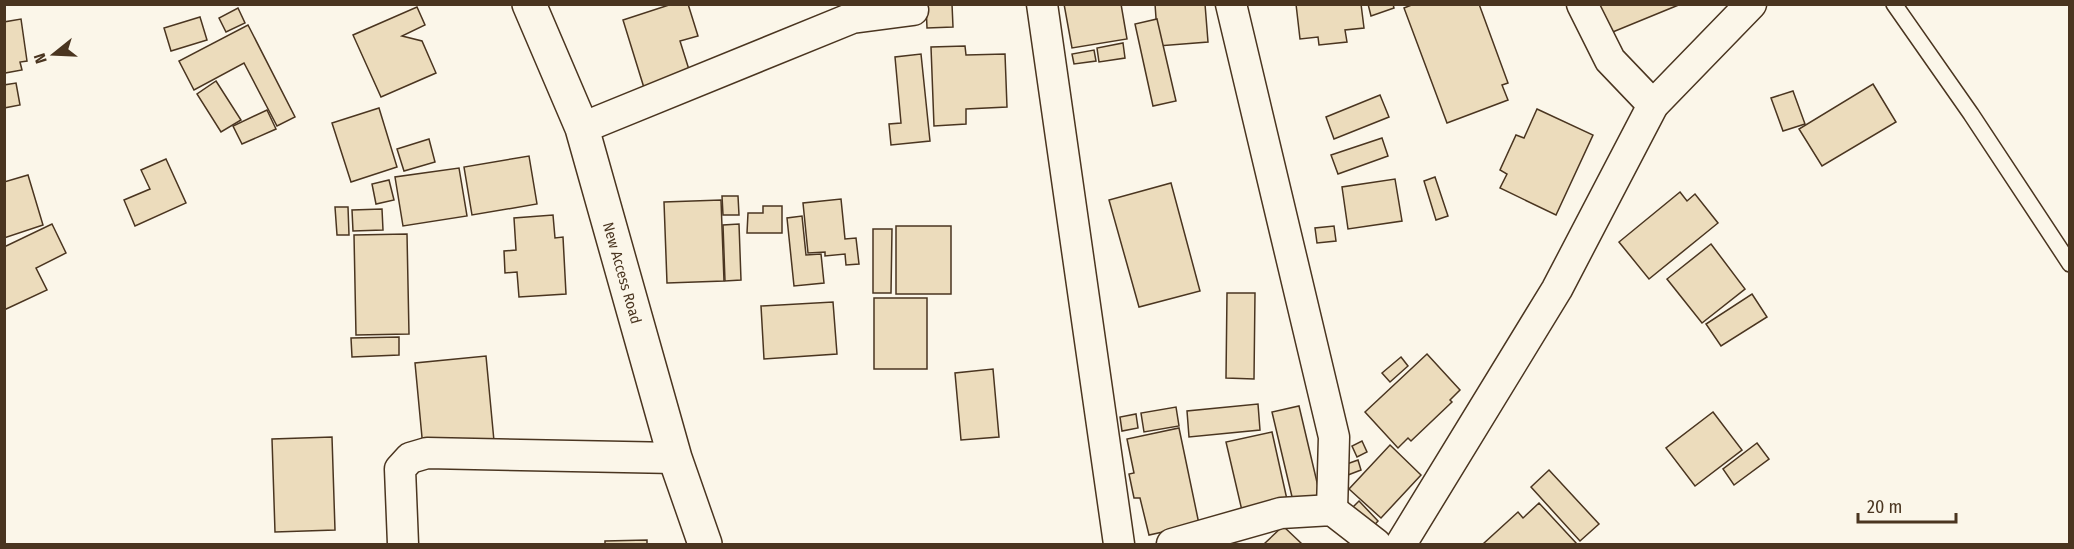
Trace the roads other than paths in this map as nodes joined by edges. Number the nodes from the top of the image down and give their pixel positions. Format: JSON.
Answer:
{"nodes":[{"id":1,"x":529,"y":4,"type":"edge"},
{"id":2,"x":1042,"y":4,"type":"edge"},
{"id":3,"x":1231,"y":4,"type":"edge"},
{"id":4,"x":1582,"y":4,"type":"edge"},
{"id":5,"x":1751,"y":4,"type":"edge"},
{"id":6,"x":1894,"y":4,"type":"edge"},
{"id":7,"x":914,"y":10,"type":"dead end"},
{"id":8,"x":1653,"y":105,"type":"junction"},
{"id":9,"x":582,"y":128,"type":"junction"},
{"id":10,"x":2070,"y":264,"type":"edge"},
{"id":11,"x":675,"y":458,"type":"junction"},
{"id":12,"x":1332,"y":510,"type":"junction"},
{"id":13,"x":403,"y":544,"type":"edge"},
{"id":14,"x":705,"y":544,"type":"edge"},
{"id":15,"x":1119,"y":544,"type":"edge"},
{"id":16,"x":1172,"y":544,"type":"edge"},
{"id":17,"x":1376,"y":544,"type":"edge"},
{"id":18,"x":1401,"y":544,"type":"edge"}],
"edges":[{"from":1,"to":9,"type":"main road","name":"New Access Road"},
{"from":2,"to":15,"type":"street"},
{"from":3,"to":12,"type":"street"},
{"from":4,"to":8,"type":"street"},
{"from":5,"to":8,"type":"street"},
{"from":6,"to":10,"type":"lane"},
{"from":7,"to":9,"type":"street"},
{"from":8,"to":18,"type":"street"},
{"from":9,"to":11,"type":"main road","name":"New Access Road"},
{"from":11,"to":13,"type":"street"},
{"from":11,"to":14,"type":"main road","name":"New Access Road"},
{"from":12,"to":16,"type":"street"},
{"from":12,"to":17,"type":"street"}]}
